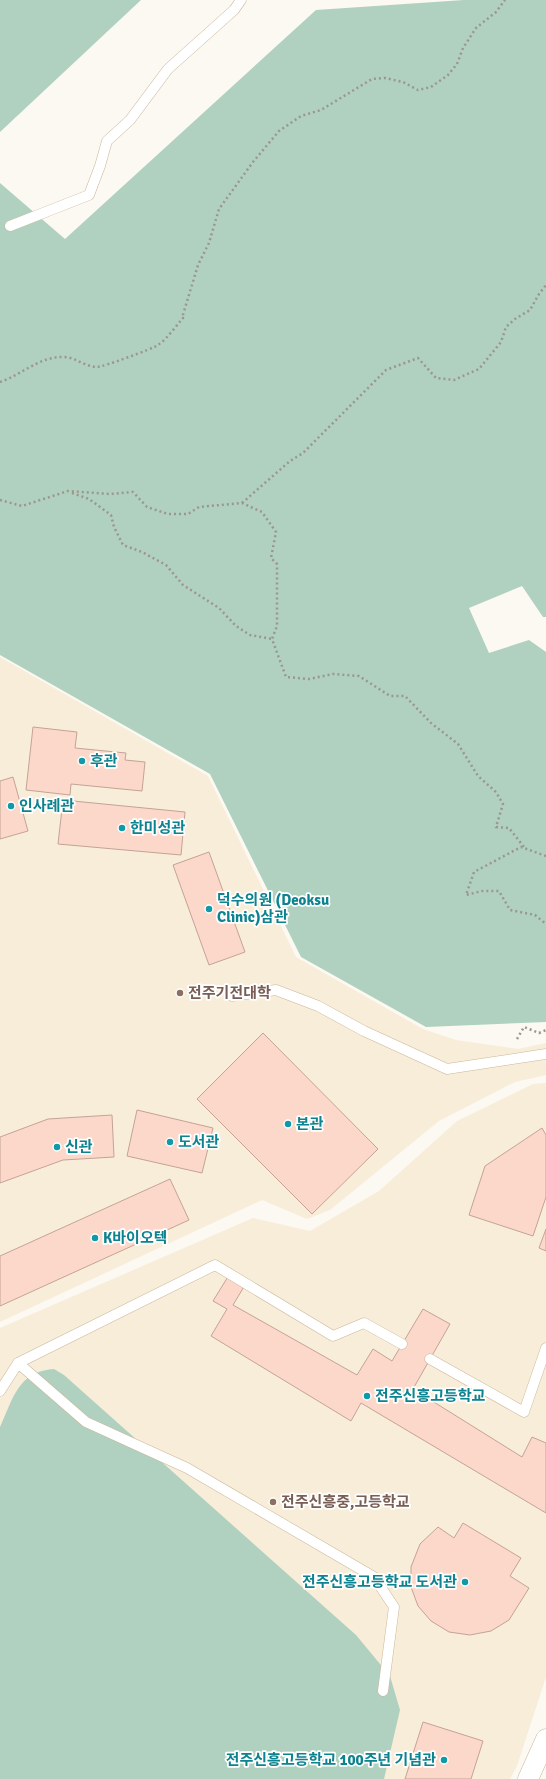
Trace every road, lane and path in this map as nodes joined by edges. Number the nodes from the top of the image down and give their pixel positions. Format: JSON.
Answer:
{"nodes":[{"id":1,"x":241,"y":0,"type":"edge"},
{"id":2,"x":505,"y":0,"type":"edge"},
{"id":3,"x":10,"y":226,"type":"dead end"},
{"id":4,"x":546,"y":285,"type":"edge"},
{"id":5,"x":0,"y":382,"type":"edge"},
{"id":6,"x":68,"y":491,"type":"junction"},
{"id":7,"x":0,"y":500,"type":"edge"},
{"id":8,"x":242,"y":503,"type":"junction"},
{"id":9,"x":272,"y":639,"type":"junction"},
{"id":10,"x":524,"y":847,"type":"junction"},
{"id":11,"x":546,"y":856,"type":"edge"},
{"id":12,"x":546,"y":924,"type":"edge"},
{"id":13,"x":232,"y":996,"type":"dead end"},
{"id":14,"x":546,"y":1054,"type":"edge"},
{"id":15,"x":402,"y":1344,"type":"dead end"},
{"id":16,"x":546,"y":1348,"type":"edge"},
{"id":17,"x":430,"y":1359,"type":"dead end"},
{"id":18,"x":18,"y":1363,"type":"junction"},
{"id":19,"x":0,"y":1391,"type":"edge"},
{"id":20,"x":383,"y":1691,"type":"dead end"},
{"id":21,"x":546,"y":1739,"type":"edge"},
{"id":22,"x":528,"y":1779,"type":"edge"}],
"edges":[{"from":1,"to":3,"type":"lane"},
{"from":2,"to":5,"type":"path"},
{"from":4,"to":8,"type":"path"},
{"from":6,"to":7,"type":"path"},
{"from":6,"to":8,"type":"path"},
{"from":6,"to":9,"type":"path"},
{"from":8,"to":9,"type":"path"},
{"from":9,"to":10,"type":"path"},
{"from":10,"to":11,"type":"path"},
{"from":10,"to":12,"type":"path"},
{"from":13,"to":14,"type":"lane"},
{"from":15,"to":18,"type":"lane"},
{"from":16,"to":17,"type":"lane"},
{"from":18,"to":19,"type":"lane"},
{"from":18,"to":20,"type":"lane"},
{"from":21,"to":22,"type":"street"}]}
